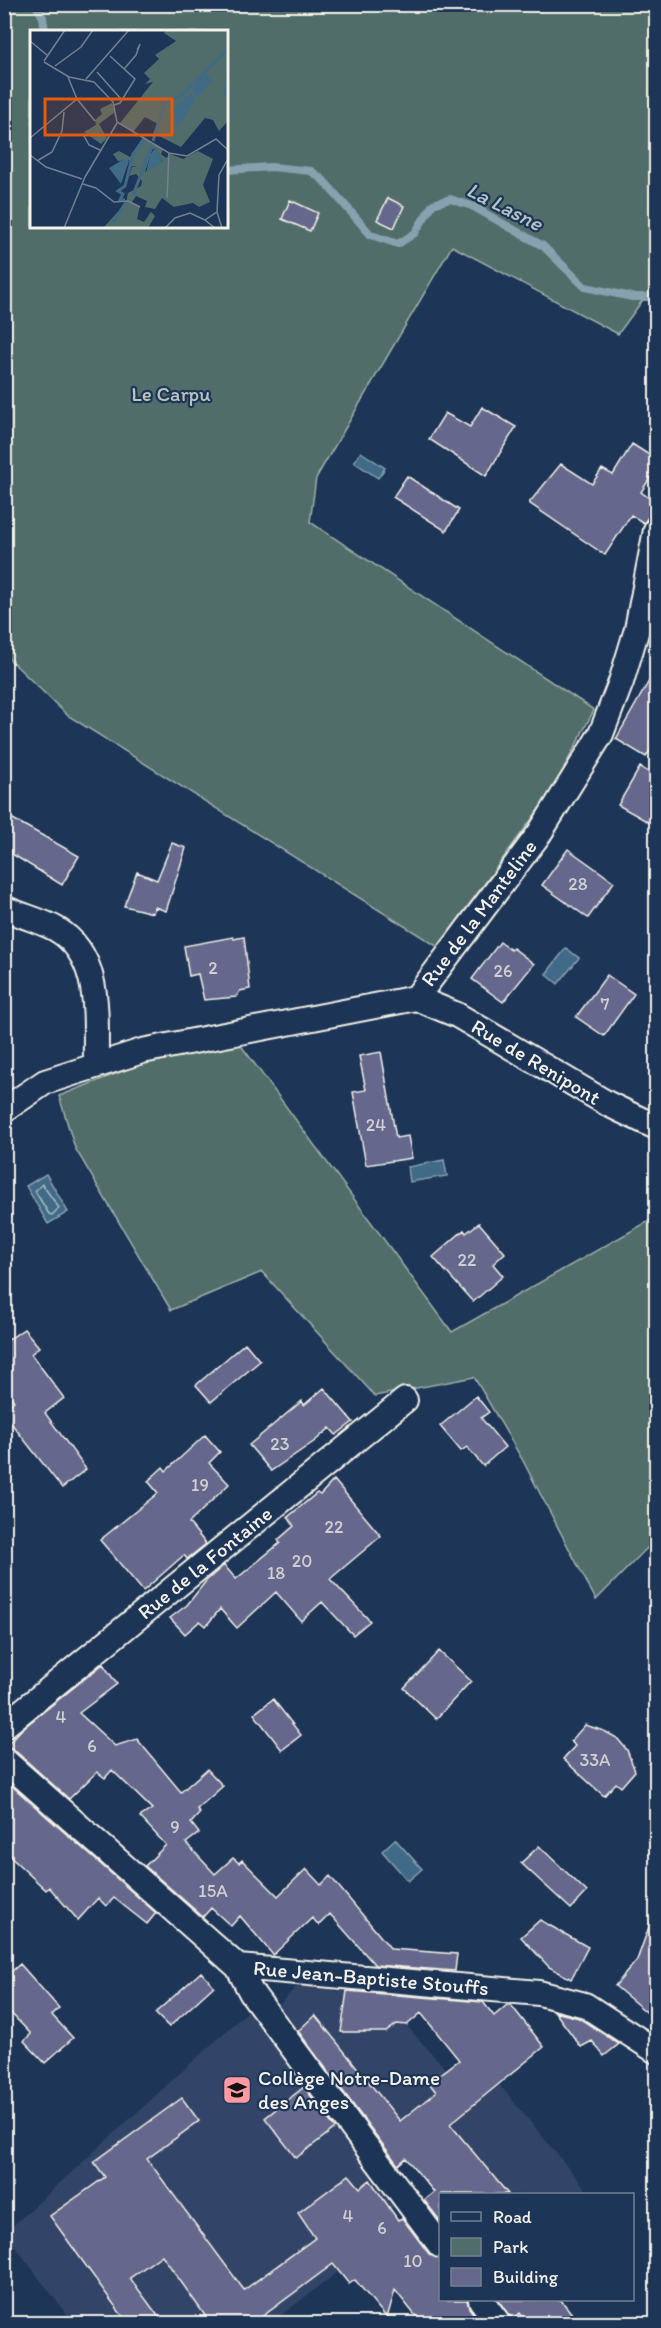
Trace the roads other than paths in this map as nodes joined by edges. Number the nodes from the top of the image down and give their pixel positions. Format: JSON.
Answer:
{"nodes":[{"id":1,"x":657,"y":530,"type":"edge"},
{"id":2,"x":4,"y":908,"type":"edge"},
{"id":3,"x":416,"y":998,"type":"junction"},
{"id":4,"x":96,"y":1064,"type":"junction"},
{"id":5,"x":4,"y":1110,"type":"edge"},
{"id":6,"x":657,"y":1127,"type":"edge"},
{"id":7,"x":405,"y":1400,"type":"dead end"},
{"id":8,"x":4,"y":1726,"type":"edge"},
{"id":9,"x":4,"y":1760,"type":"edge"},
{"id":10,"x":238,"y":1967,"type":"junction"},
{"id":11,"x":657,"y":2051,"type":"edge"},
{"id":12,"x":439,"y":2242,"type":"edge"},
{"id":13,"x":483,"y":2301,"type":"edge"},
{"id":14,"x":500,"y":2324,"type":"edge"}],
"edges":[{"from":1,"to":3,"type":"street","name":"Rue de la Manteline"},
{"from":2,"to":4,"type":"street"},
{"from":3,"to":4,"type":"street","name":"Rue de la Manteline"},
{"from":3,"to":6,"type":"street","name":"Rue de Renipont"},
{"from":4,"to":5,"type":"street","name":"Rue de la Manteline"},
{"from":7,"to":8,"type":"street","name":"Rue de la Fontaine"},
{"from":9,"to":10,"type":"street","name":"Rue Jean-Baptiste Stouffs"},
{"from":10,"to":11,"type":"street","name":"Rue Jean-Baptiste Stouffs"},
{"from":10,"to":12,"type":"street"},
{"from":13,"to":14,"type":"street"}]}
